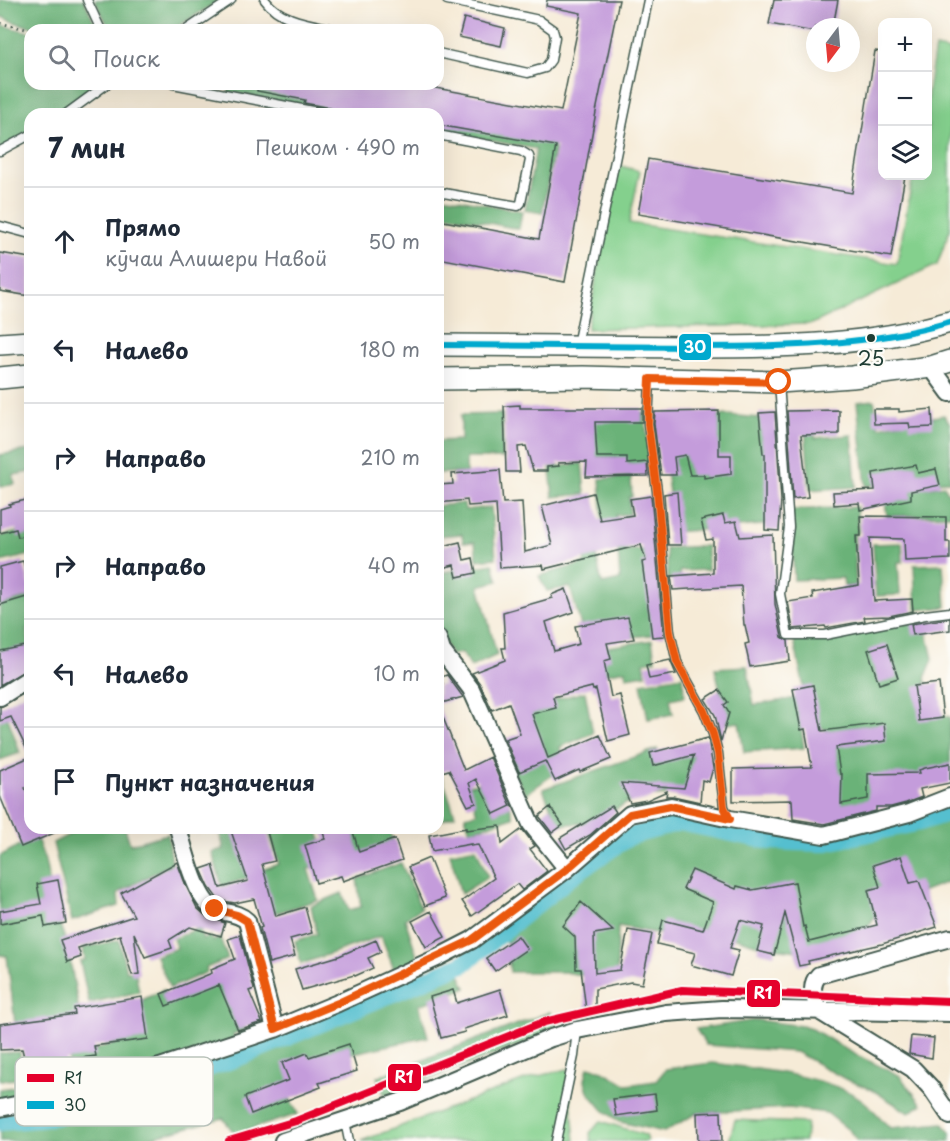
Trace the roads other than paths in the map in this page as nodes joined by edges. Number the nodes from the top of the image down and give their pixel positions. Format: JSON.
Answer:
{"nodes":[{"id":1,"x":87,"y":0,"type":"edge"},
{"id":2,"x":231,"y":0,"type":"edge"},
{"id":3,"x":265,"y":0,"type":"edge"},
{"id":4,"x":447,"y":0,"type":"edge"},
{"id":5,"x":648,"y":0,"type":"edge"},
{"id":6,"x":98,"y":24,"type":"edge"},
{"id":7,"x":195,"y":24,"type":"edge"},
{"id":8,"x":310,"y":24,"type":"edge"},
{"id":9,"x":444,"y":54,"type":"edge"},
{"id":10,"x":99,"y":90,"type":"edge"},
{"id":11,"x":204,"y":90,"type":"edge"},
{"id":12,"x":74,"y":108,"type":"edge"},
{"id":13,"x":297,"y":108,"type":"edge"},
{"id":14,"x":444,"y":136,"type":"edge"},
{"id":15,"x":24,"y":138,"type":"edge"},
{"id":16,"x":0,"y":151,"type":"edge"},
{"id":17,"x":444,"y":193,"type":"edge"},
{"id":18,"x":0,"y":226,"type":"edge"},
{"id":19,"x":24,"y":232,"type":"edge"},
{"id":20,"x":950,"y":322,"type":"edge"},
{"id":21,"x":24,"y":342,"type":"edge"},
{"id":22,"x":0,"y":344,"type":"edge"},
{"id":23,"x":444,"y":345,"type":"edge"},
{"id":24,"x":577,"y":345,"type":"junction"},
{"id":25,"x":940,"y":364,"type":"edge"},
{"id":26,"x":24,"y":376,"type":"edge"},
{"id":27,"x":0,"y":378,"type":"edge"},
{"id":28,"x":444,"y":379,"type":"edge"},
{"id":29,"x":650,"y":379,"type":"junction"},
{"id":30,"x":779,"y":382,"type":"junction"},
{"id":31,"x":950,"y":393,"type":"edge"},
{"id":32,"x":950,"y":612,"type":"edge"},
{"id":33,"x":444,"y":654,"type":"edge"},
{"id":34,"x":24,"y":682,"type":"edge"},
{"id":35,"x":0,"y":697,"type":"edge"},
{"id":36,"x":950,"y":797,"type":"edge"},
{"id":37,"x":730,"y":819,"type":"junction"},
{"id":38,"x":180,"y":834,"type":"edge"},
{"id":39,"x":567,"y":869,"type":"junction"},
{"id":40,"x":950,"y":938,"type":"edge"},
{"id":41,"x":819,"y":1011,"type":"junction"},
{"id":42,"x":950,"y":1013,"type":"edge"},
{"id":43,"x":275,"y":1029,"type":"junction"},
{"id":44,"x":577,"y":1030,"type":"junction"},
{"id":45,"x":190,"y":1057,"type":"edge"},
{"id":46,"x":15,"y":1105,"type":"edge"},
{"id":47,"x":0,"y":1108,"type":"edge"},
{"id":48,"x":950,"y":1116,"type":"edge"},
{"id":49,"x":345,"y":1120,"type":"junction"},
{"id":50,"x":283,"y":1141,"type":"edge"},
{"id":51,"x":349,"y":1141,"type":"edge"},
{"id":52,"x":556,"y":1141,"type":"edge"}],
"edges":[{"from":1,"to":6,"type":"lane"},
{"from":2,"to":7,"type":"lane"},
{"from":3,"to":8,"type":"lane"},
{"from":4,"to":9,"type":"lane"},
{"from":5,"to":24,"type":"lane"},
{"from":10,"to":12,"type":"lane"},
{"from":11,"to":13,"type":"lane"},
{"from":14,"to":17,"type":"lane"},
{"from":15,"to":16,"type":"lane"},
{"from":18,"to":19,"type":"lane"},
{"from":20,"to":24,"type":"street"},
{"from":21,"to":22,"type":"street"},
{"from":23,"to":24,"type":"street"},
{"from":25,"to":30,"type":"street"},
{"from":25,"to":31,"type":"street"},
{"from":26,"to":27,"type":"street"},
{"from":28,"to":29,"type":"street"},
{"from":29,"to":30,"type":"street"},
{"from":29,"to":37,"type":"lane"},
{"from":30,"to":32,"type":"lane"},
{"from":33,"to":39,"type":"street"},
{"from":34,"to":35,"type":"street"},
{"from":36,"to":37,"type":"street"},
{"from":37,"to":39,"type":"street"},
{"from":38,"to":43,"type":"street"},
{"from":39,"to":43,"type":"street"},
{"from":40,"to":41,"type":"street"},
{"from":41,"to":42,"type":"street"},
{"from":41,"to":44,"type":"street"},
{"from":41,"to":48,"type":"street"},
{"from":43,"to":45,"type":"street"},
{"from":44,"to":49,"type":"street"},
{"from":44,"to":52,"type":"lane"},
{"from":46,"to":47,"type":"street"},
{"from":49,"to":50,"type":"street"},
{"from":49,"to":51,"type":"lane"}]}
